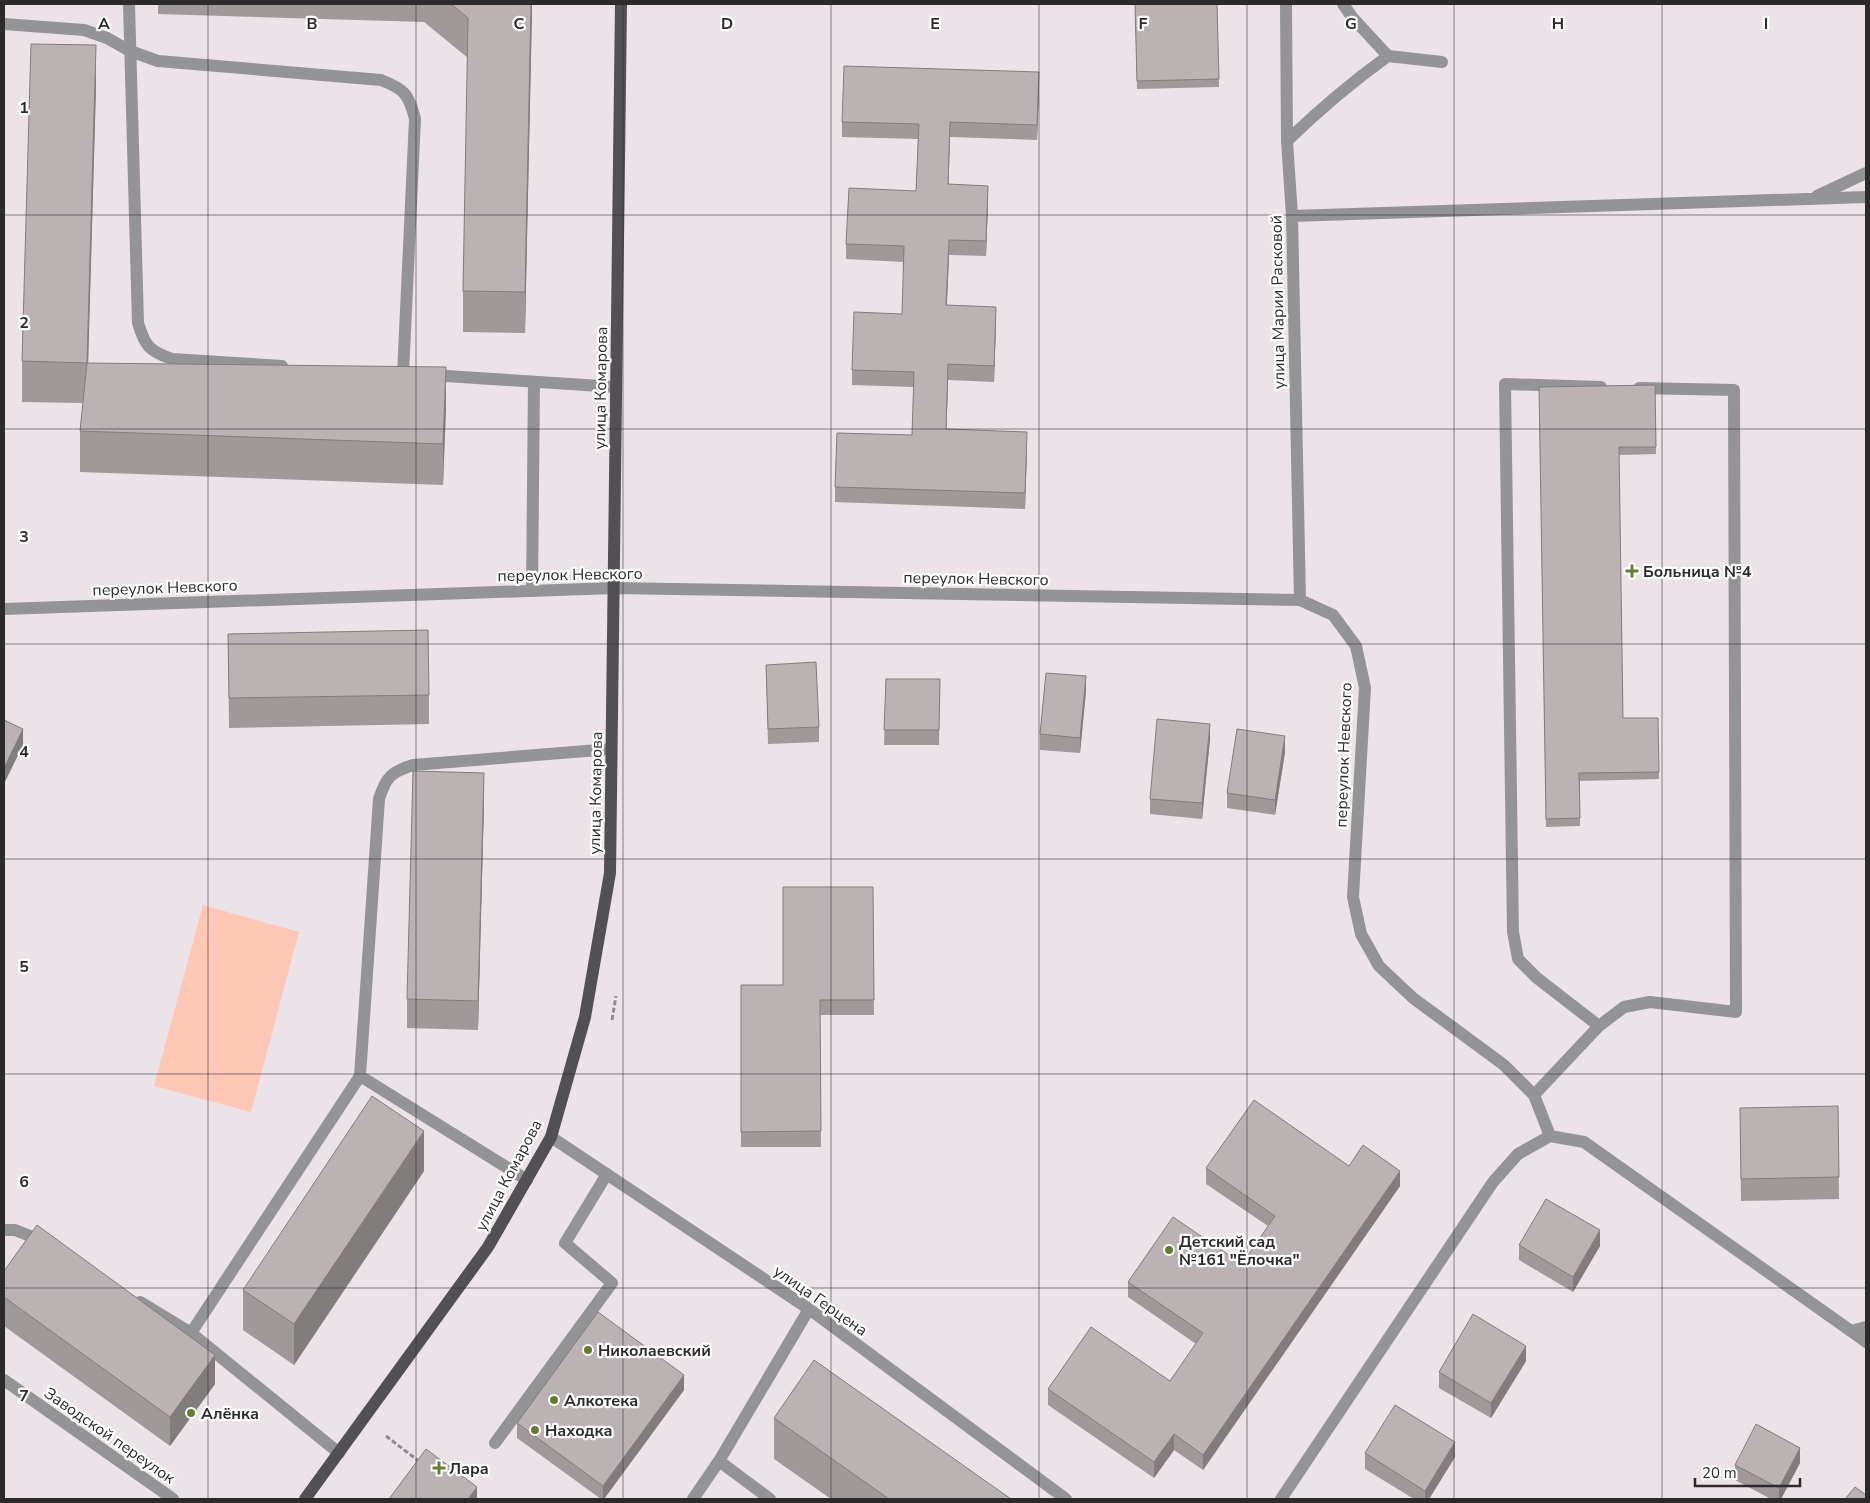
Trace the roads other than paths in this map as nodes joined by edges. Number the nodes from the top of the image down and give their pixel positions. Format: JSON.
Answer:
{"nodes":[{"id":1,"x":129,"y":4,"type":"edge"},
{"id":2,"x":621,"y":4,"type":"edge"},
{"id":3,"x":1286,"y":4,"type":"edge"},
{"id":4,"x":1343,"y":4,"type":"edge"},
{"id":5,"x":4,"y":24,"type":"edge"},
{"id":6,"x":130,"y":51,"type":"junction"},
{"id":7,"x":1388,"y":56,"type":"junction"},
{"id":8,"x":1442,"y":62,"type":"dead end"},
{"id":9,"x":1287,"y":141,"type":"junction"},
{"id":10,"x":1866,"y":173,"type":"edge"},
{"id":11,"x":1866,"y":196,"type":"edge"},
{"id":12,"x":1812,"y":199,"type":"junction"},
{"id":13,"x":1292,"y":216,"type":"junction"},
{"id":14,"x":298,"y":367,"type":"edge"},
{"id":15,"x":534,"y":382,"type":"junction"},
{"id":16,"x":616,"y":387,"type":"junction"},
{"id":17,"x":614,"y":588,"type":"junction"},
{"id":18,"x":532,"y":591,"type":"junction"},
{"id":19,"x":1300,"y":600,"type":"junction"},
{"id":20,"x":4,"y":609,"type":"edge"},
{"id":21,"x":612,"y":750,"type":"junction"},
{"id":22,"x":1599,"y":1026,"type":"junction"},
{"id":23,"x":360,"y":1076,"type":"junction"},
{"id":24,"x":1534,"y":1095,"type":"junction"},
{"id":25,"x":551,"y":1136,"type":"junction"},
{"id":26,"x":1550,"y":1136,"type":"junction"},
{"id":27,"x":607,"y":1174,"type":"junction"},
{"id":28,"x":527,"y":1180,"type":"junction"},
{"id":29,"x":4,"y":1230,"type":"edge"},
{"id":30,"x":57,"y":1249,"type":"edge"},
{"id":31,"x":132,"y":1297,"type":"edge"},
{"id":32,"x":809,"y":1309,"type":"junction"},
{"id":33,"x":1866,"y":1327,"type":"edge"},
{"id":34,"x":1851,"y":1331,"type":"junction"},
{"id":35,"x":191,"y":1334,"type":"junction"},
{"id":36,"x":1866,"y":1342,"type":"edge"},
{"id":37,"x":4,"y":1380,"type":"edge"},
{"id":38,"x":495,"y":1443,"type":"dead end"},
{"id":39,"x":339,"y":1453,"type":"junction"},
{"id":40,"x":719,"y":1461,"type":"junction"},
{"id":41,"x":173,"y":1499,"type":"edge"},
{"id":42,"x":305,"y":1499,"type":"edge"},
{"id":43,"x":693,"y":1499,"type":"edge"},
{"id":44,"x":770,"y":1499,"type":"edge"},
{"id":45,"x":1066,"y":1499,"type":"edge"},
{"id":46,"x":1281,"y":1499,"type":"edge"}],
"edges":[{"from":1,"to":6,"type":"street"},
{"from":2,"to":16,"type":"main road","name":"улица Комарова"},
{"from":3,"to":9,"type":"street","name":"улица Марии Расковой"},
{"from":4,"to":7,"type":"street"},
{"from":5,"to":6,"type":"street"},
{"from":6,"to":14,"type":"street"},
{"from":6,"to":15,"type":"street"},
{"from":7,"to":8,"type":"street"},
{"from":7,"to":9,"type":"street"},
{"from":9,"to":13,"type":"street","name":"улица Марии Расковой"},
{"from":10,"to":12,"type":"street"},
{"from":11,"to":12,"type":"street"},
{"from":12,"to":13,"type":"street"},
{"from":13,"to":19,"type":"street","name":"улица Марии Расковой"},
{"from":15,"to":16,"type":"street"},
{"from":15,"to":18,"type":"street"},
{"from":16,"to":17,"type":"main road","name":"улица Комарова"},
{"from":17,"to":18,"type":"street","name":"переулок Невского"},
{"from":17,"to":19,"type":"street","name":"переулок Невского"},
{"from":17,"to":21,"type":"main road","name":"улица Комарова"},
{"from":18,"to":20,"type":"street","name":"переулок Невского"},
{"from":19,"to":24,"type":"street","name":"переулок Невского"},
{"from":21,"to":23,"type":"street"},
{"from":21,"to":25,"type":"main road","name":"улица Комарова"},
{"from":22,"to":22,"type":"street"},
{"from":22,"to":24,"type":"street"},
{"from":23,"to":28,"type":"street"},
{"from":23,"to":35,"type":"street"},
{"from":24,"to":26,"type":"street","name":"переулок Невского"},
{"from":25,"to":27,"type":"street","name":"улица Герцена"},
{"from":25,"to":28,"type":"main road","name":"улица Комарова"},
{"from":26,"to":34,"type":"street"},
{"from":26,"to":46,"type":"street"},
{"from":27,"to":32,"type":"street","name":"улица Герцена"},
{"from":27,"to":38,"type":"street"},
{"from":28,"to":39,"type":"main road","name":"улица Комарова"},
{"from":29,"to":30,"type":"street"},
{"from":31,"to":35,"type":"street"},
{"from":32,"to":40,"type":"street"},
{"from":32,"to":45,"type":"street","name":"улица Герцена"},
{"from":33,"to":34,"type":"street"},
{"from":34,"to":36,"type":"street"},
{"from":35,"to":39,"type":"street"},
{"from":37,"to":41,"type":"street","name":"Заводской переулок"},
{"from":39,"to":42,"type":"main road","name":"улица Комарова"},
{"from":40,"to":43,"type":"street"},
{"from":40,"to":44,"type":"street"}]}
